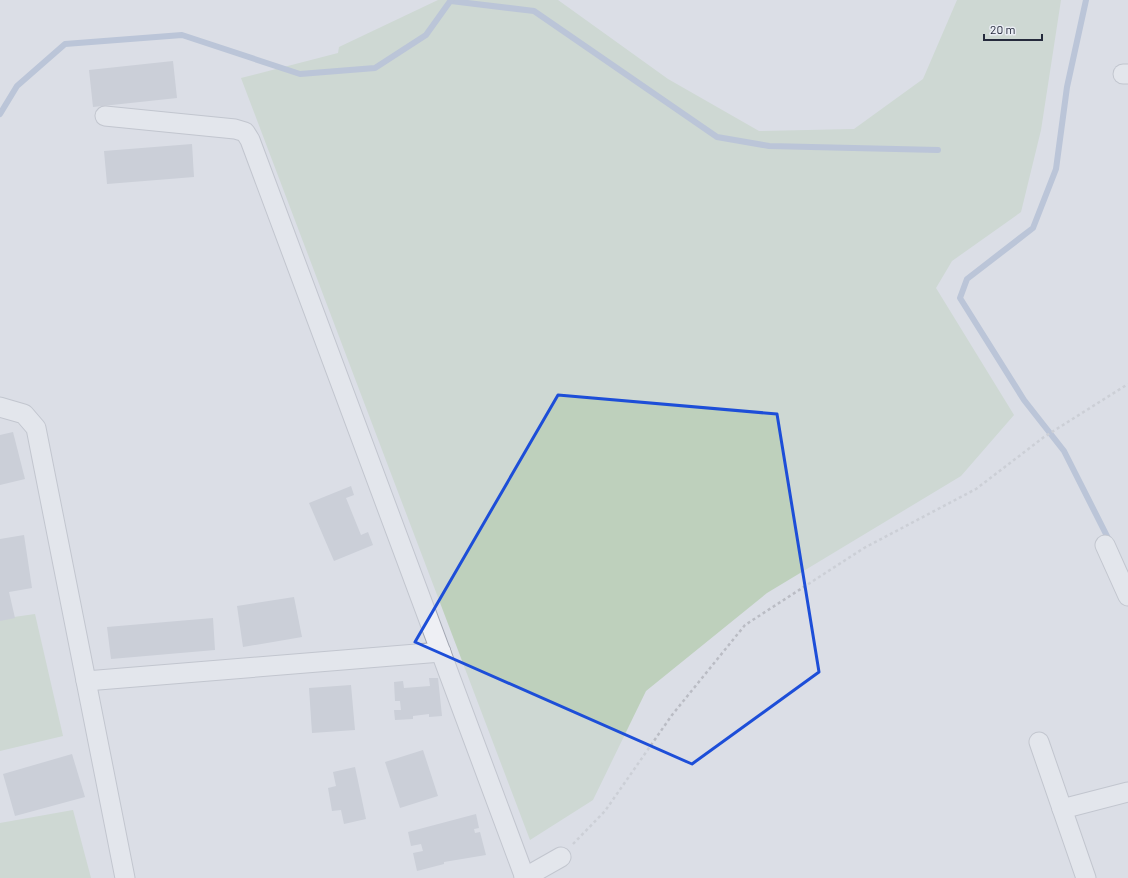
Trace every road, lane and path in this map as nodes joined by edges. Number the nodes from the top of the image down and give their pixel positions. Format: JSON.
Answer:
{"nodes":[{"id":1,"x":105,"y":116,"type":"dead end"},
{"id":2,"x":1128,"y":384,"type":"edge"},
{"id":3,"x":0,"y":407,"type":"edge"},
{"id":4,"x":1105,"y":545,"type":"dead end"},
{"id":5,"x":1128,"y":596,"type":"edge"},
{"id":6,"x":441,"y":652,"type":"junction"},
{"id":7,"x":86,"y":681,"type":"junction"},
{"id":8,"x":1039,"y":742,"type":"dead end"},
{"id":9,"x":1128,"y":792,"type":"edge"},
{"id":10,"x":1062,"y":809,"type":"junction"},
{"id":11,"x":561,"y":857,"type":"joint"},
{"id":12,"x":125,"y":878,"type":"edge"},
{"id":13,"x":525,"y":878,"type":"edge"},
{"id":14,"x":1086,"y":878,"type":"edge"}],
"edges":[{"from":1,"to":6,"type":"street"},
{"from":2,"to":11,"type":"path"},
{"from":3,"to":7,"type":"street"},
{"from":4,"to":5,"type":"street"},
{"from":6,"to":7,"type":"street"},
{"from":6,"to":13,"type":"street"},
{"from":7,"to":12,"type":"street"},
{"from":8,"to":10,"type":"street"},
{"from":9,"to":10,"type":"street"},
{"from":10,"to":14,"type":"street"},
{"from":11,"to":13,"type":"street"}]}
